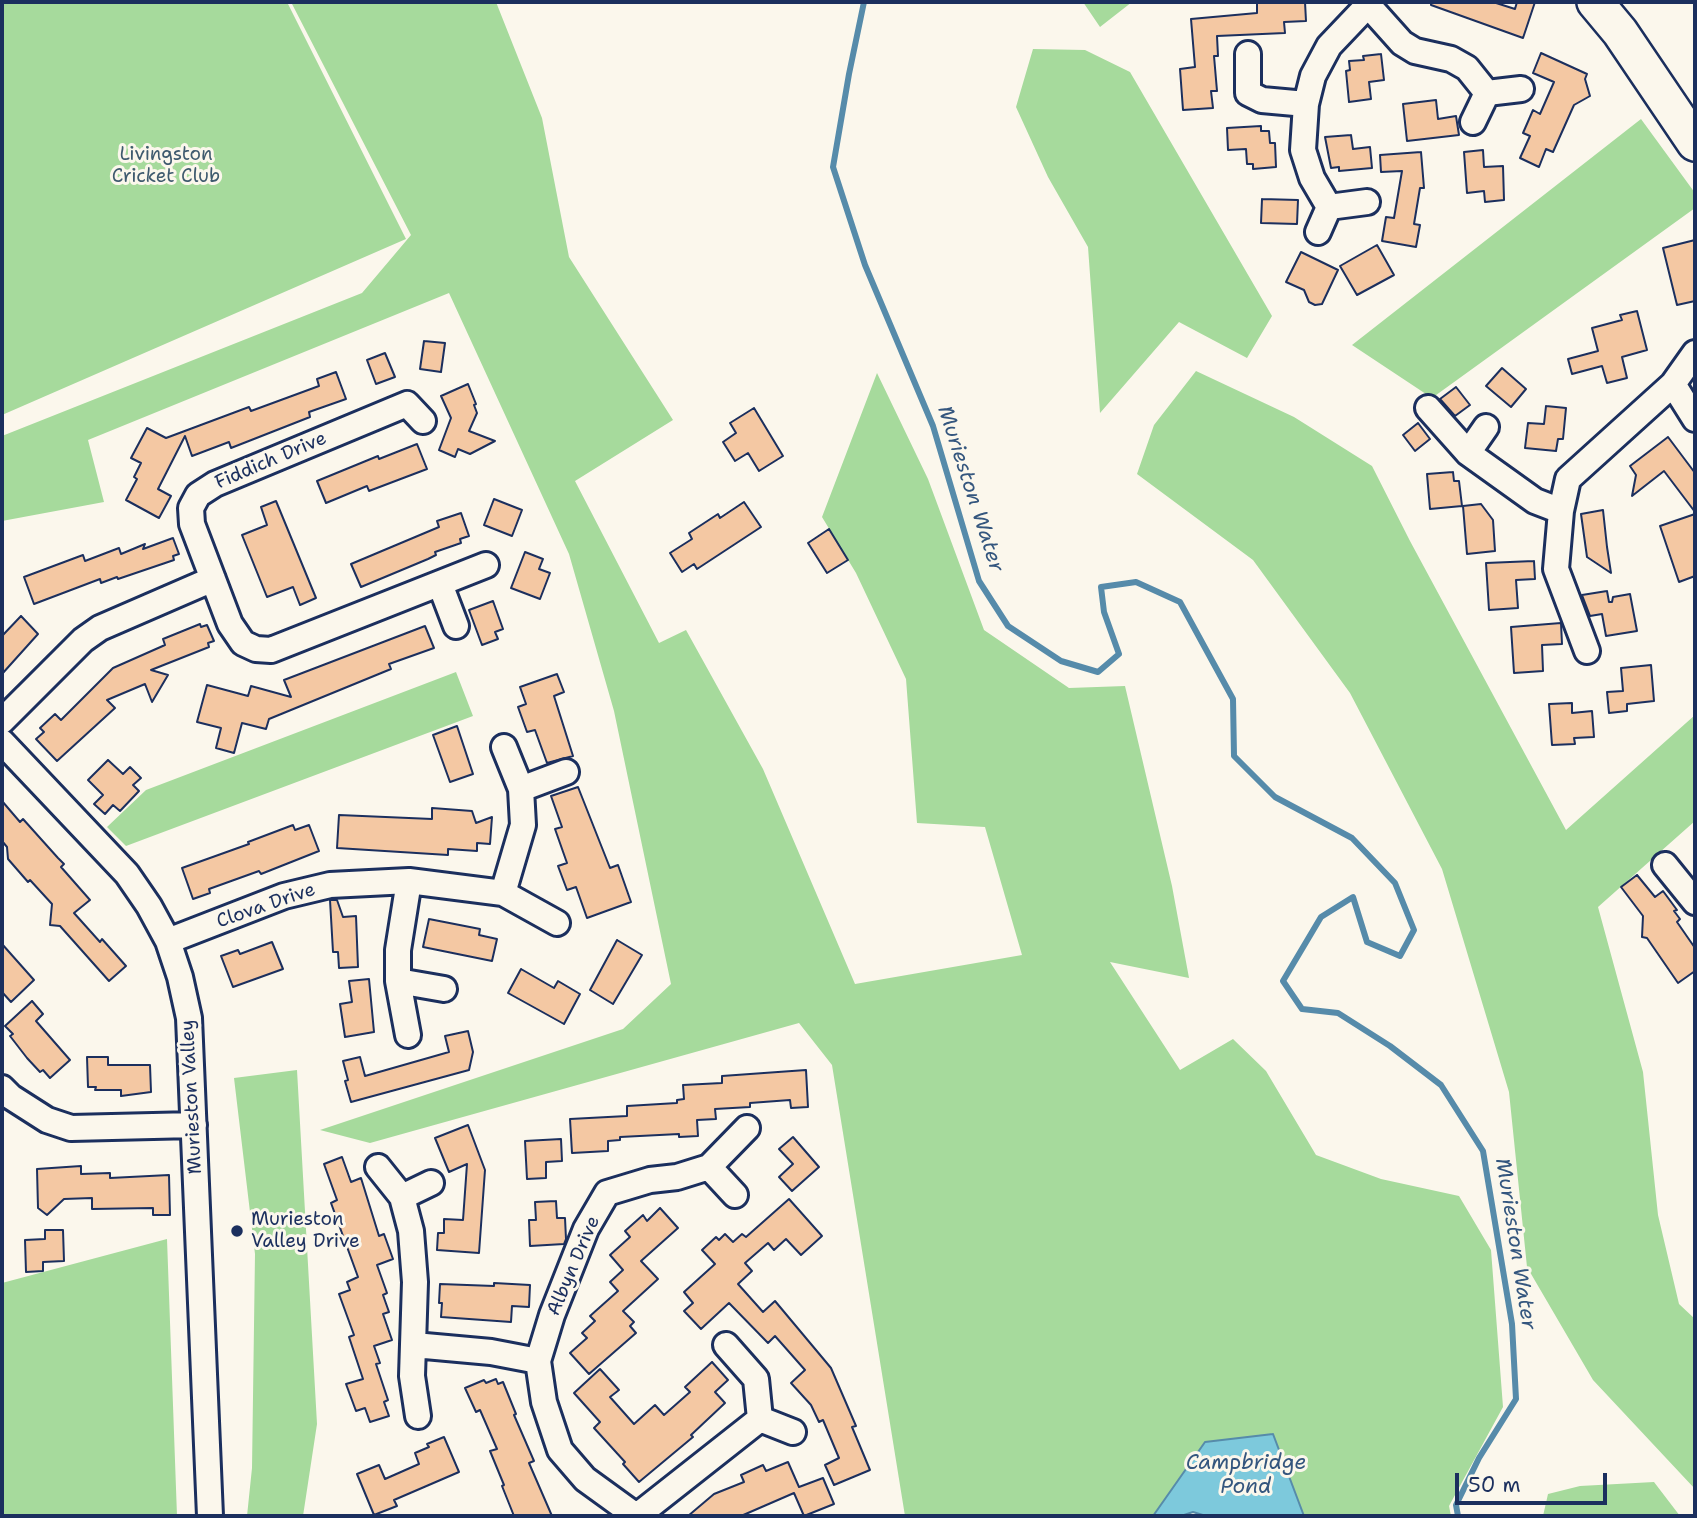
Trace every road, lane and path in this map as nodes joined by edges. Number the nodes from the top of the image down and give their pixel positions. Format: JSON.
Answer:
{"nodes":[{"id":1,"x":1595,"y":2,"type":"edge"},
{"id":2,"x":1369,"y":4,"type":"edge"},
{"id":3,"x":1248,"y":54,"type":"dead end"},
{"id":4,"x":1521,"y":89,"type":"dead end"},
{"id":5,"x":1487,"y":93,"type":"junction"},
{"id":6,"x":1306,"y":104,"type":"junction"},
{"id":7,"x":1474,"y":122,"type":"dead end"},
{"id":8,"x":1695,"y":143,"type":"edge"},
{"id":9,"x":1367,"y":202,"type":"dead end"},
{"id":10,"x":1329,"y":208,"type":"junction"},
{"id":11,"x":1318,"y":232,"type":"dead end"},
{"id":12,"x":1695,"y":353,"type":"edge"},
{"id":13,"x":1673,"y":384,"type":"junction"},
{"id":14,"x":1428,"y":408,"type":"dead end"},
{"id":15,"x":1695,"y":419,"type":"edge"},
{"id":16,"x":423,"y":421,"type":"dead end"},
{"id":17,"x":1486,"y":427,"type":"dead end"},
{"id":18,"x":1468,"y":453,"type":"junction"},
{"id":19,"x":1561,"y":511,"type":"junction"},
{"id":20,"x":486,"y":565,"type":"dead end"},
{"id":21,"x":213,"y":579,"type":"junction"},
{"id":22,"x":440,"y":584,"type":"junction"},
{"id":23,"x":456,"y":626,"type":"dead end"},
{"id":24,"x":1587,"y":652,"type":"dead end"},
{"id":25,"x":2,"y":721,"type":"edge"},
{"id":26,"x":2,"y":742,"type":"edge"},
{"id":27,"x":504,"y":747,"type":"dead end"},
{"id":28,"x":566,"y":772,"type":"dead end"},
{"id":29,"x":521,"y":789,"type":"junction"},
{"id":30,"x":1665,"y":865,"type":"dead end"},
{"id":31,"x":409,"y":881,"type":"junction"},
{"id":32,"x":503,"y":893,"type":"junction"},
{"id":33,"x":1694,"y":898,"type":"edge"},
{"id":34,"x":557,"y":923,"type":"dead end"},
{"id":35,"x":168,"y":941,"type":"junction"},
{"id":36,"x":398,"y":981,"type":"junction"},
{"id":37,"x":444,"y":989,"type":"dead end"},
{"id":38,"x":408,"y":1035,"type":"dead end"},
{"id":39,"x":2,"y":1088,"type":"edge"},
{"id":40,"x":194,"y":1125,"type":"junction"},
{"id":41,"x":747,"y":1128,"type":"dead end"},
{"id":42,"x":378,"y":1167,"type":"dead end"},
{"id":43,"x":709,"y":1167,"type":"junction"},
{"id":44,"x":431,"y":1183,"type":"dead end"},
{"id":45,"x":735,"y":1195,"type":"dead end"},
{"id":46,"x":402,"y":1196,"type":"junction"},
{"id":47,"x":415,"y":1345,"type":"junction"},
{"id":48,"x":726,"y":1345,"type":"dead end"},
{"id":49,"x":538,"y":1361,"type":"junction"},
{"id":50,"x":418,"y":1416,"type":"dead end"},
{"id":51,"x":760,"y":1419,"type":"junction"},
{"id":52,"x":793,"y":1432,"type":"dead end"},
{"id":53,"x":210,"y":1516,"type":"edge"},
{"id":54,"x":636,"y":1516,"type":"edge"}],
"edges":[{"from":1,"to":8,"type":"street"},
{"from":2,"to":5,"type":"street"},
{"from":2,"to":6,"type":"street"},
{"from":3,"to":6,"type":"street"},
{"from":4,"to":5,"type":"street"},
{"from":5,"to":7,"type":"street"},
{"from":6,"to":10,"type":"street"},
{"from":9,"to":10,"type":"street"},
{"from":10,"to":11,"type":"street"},
{"from":12,"to":13,"type":"street"},
{"from":13,"to":15,"type":"street"},
{"from":13,"to":19,"type":"street"},
{"from":14,"to":18,"type":"street"},
{"from":16,"to":21,"type":"street","name":"Fiddich Drive"},
{"from":17,"to":18,"type":"street"},
{"from":18,"to":19,"type":"street"},
{"from":19,"to":24,"type":"street"},
{"from":20,"to":22,"type":"street","name":"Fiddich Drive"},
{"from":21,"to":22,"type":"street","name":"Fiddich Drive"},
{"from":21,"to":25,"type":"street"},
{"from":22,"to":23,"type":"street"},
{"from":26,"to":35,"type":"street","name":"Murieston Valley"},
{"from":27,"to":29,"type":"street"},
{"from":28,"to":29,"type":"street"},
{"from":29,"to":32,"type":"street"},
{"from":30,"to":33,"type":"street"},
{"from":31,"to":32,"type":"street","name":"Clova Drive"},
{"from":31,"to":35,"type":"street","name":"Clova Drive"},
{"from":31,"to":36,"type":"street"},
{"from":32,"to":34,"type":"street","name":"Clova Drive"},
{"from":35,"to":40,"type":"street","name":"Murieston Valley"},
{"from":36,"to":37,"type":"street"},
{"from":36,"to":38,"type":"street"},
{"from":39,"to":40,"type":"street"},
{"from":40,"to":53,"type":"street","name":"Murieston Valley"},
{"from":41,"to":43,"type":"street","name":"Albyn Drive"},
{"from":42,"to":46,"type":"street"},
{"from":43,"to":45,"type":"street"},
{"from":43,"to":49,"type":"street","name":"Albyn Drive"},
{"from":44,"to":46,"type":"street"},
{"from":46,"to":47,"type":"street"},
{"from":47,"to":49,"type":"street"},
{"from":47,"to":50,"type":"street"},
{"from":48,"to":51,"type":"street"},
{"from":49,"to":54,"type":"street","name":"Albyn Drive"},
{"from":51,"to":52,"type":"street"},
{"from":51,"to":54,"type":"street","name":"Albyn Drive"}]}
